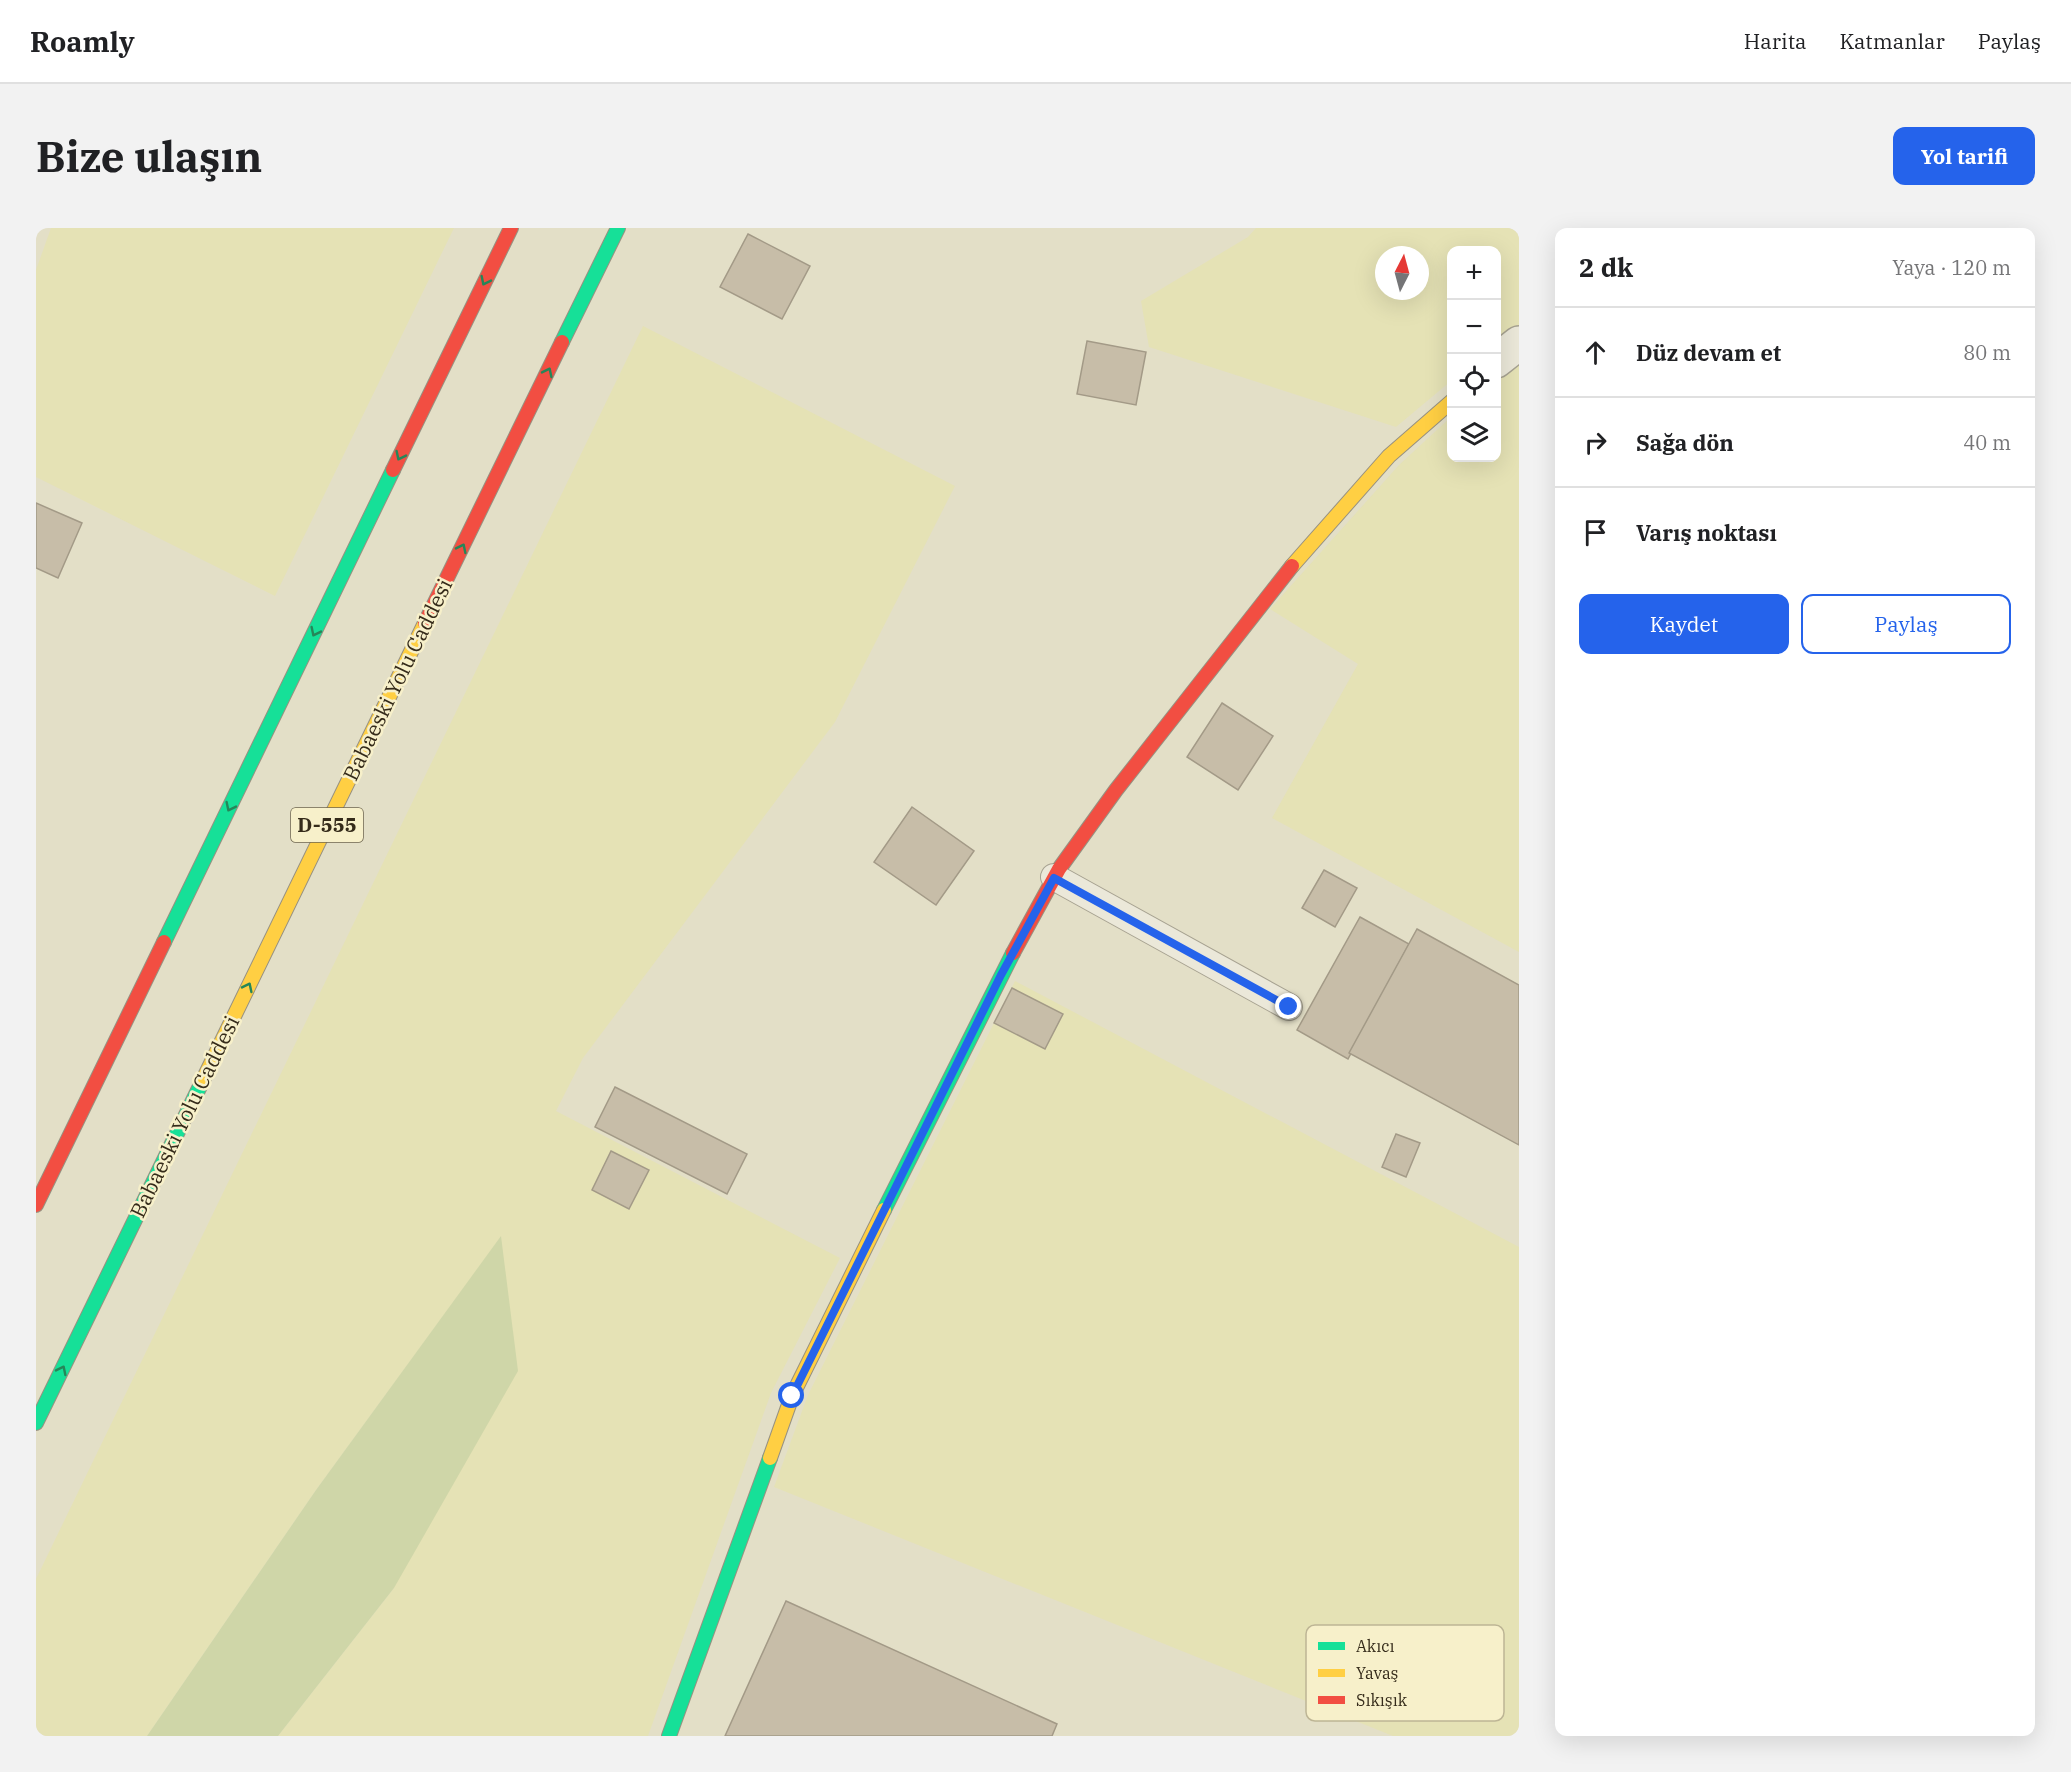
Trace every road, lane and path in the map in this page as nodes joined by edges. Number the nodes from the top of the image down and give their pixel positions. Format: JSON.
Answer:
{"nodes":[{"id":1,"x":511,"y":228,"type":"edge"},
{"id":2,"x":618,"y":228,"type":"edge"},
{"id":3,"x":1519,"y":343,"type":"edge"},
{"id":4,"x":1501,"y":359,"type":"edge"},
{"id":5,"x":1447,"y":405,"type":"edge"},
{"id":6,"x":1054,"y":878,"type":"junction"},
{"id":7,"x":1289,"y":1007,"type":"dead end"},
{"id":8,"x":36,"y":1205,"type":"edge"},
{"id":9,"x":36,"y":1423,"type":"edge"},
{"id":10,"x":669,"y":1736,"type":"edge"}],
"edges":[{"from":1,"to":8,"type":"main road","one_way":true},
{"from":9,"to":2,"type":"main road","name":"Babaeski Yolu Caddesi","number":"D-555","one_way":true},
{"from":3,"to":4,"type":"street"},
{"from":5,"to":6,"type":"main road"},
{"from":6,"to":7,"type":"lane"},
{"from":6,"to":10,"type":"main road"}]}
